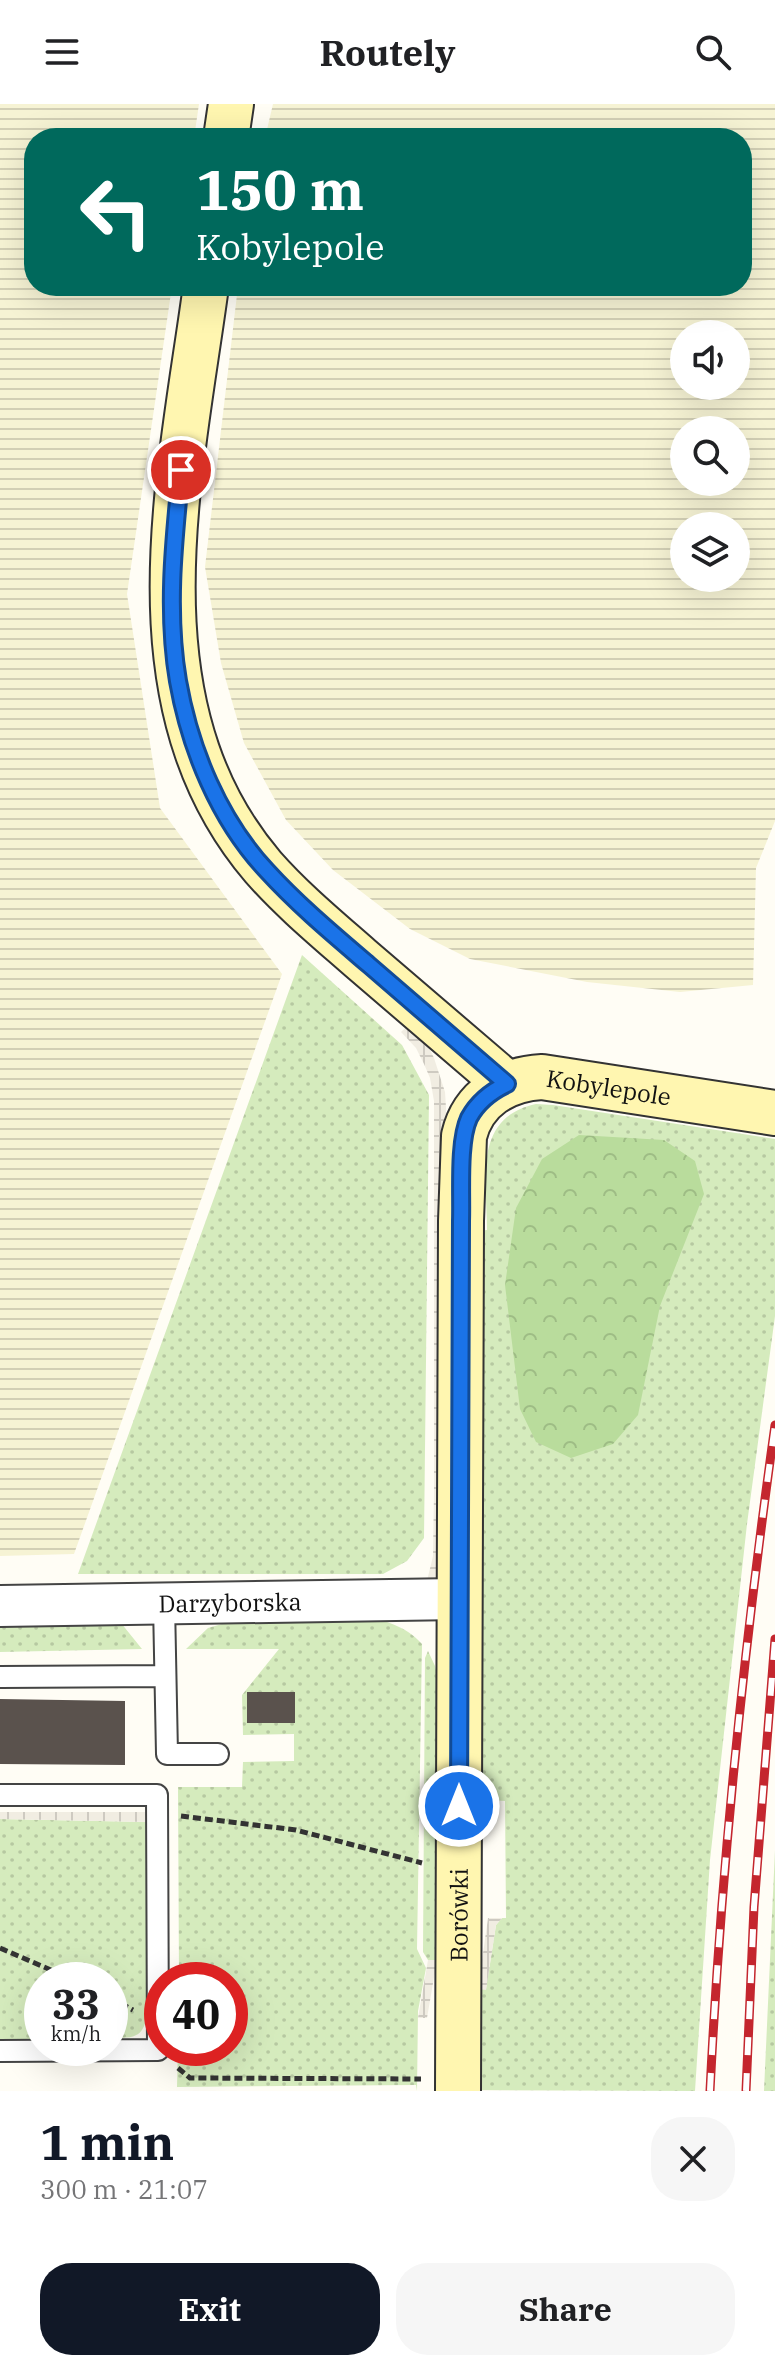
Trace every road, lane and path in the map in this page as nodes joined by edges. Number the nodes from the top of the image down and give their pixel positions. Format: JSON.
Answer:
{"nodes":[{"id":1,"x":231,"y":104,"type":"edge"},
{"id":2,"x":227,"y":128,"type":"edge"},
{"id":3,"x":205,"y":296,"type":"edge"},
{"id":4,"x":507,"y":1084,"type":"junction"},
{"id":5,"x":775,"y":1113,"type":"edge"},
{"id":6,"x":459,"y":1599,"type":"junction"},
{"id":7,"x":164,"y":1604,"type":"junction"},
{"id":8,"x":0,"y":1606,"type":"edge"},
{"id":9,"x":165,"y":1676,"type":"junction"},
{"id":10,"x":0,"y":1677,"type":"edge"},
{"id":11,"x":218,"y":1754,"type":"dead end"},
{"id":12,"x":0,"y":1795,"type":"edge"},
{"id":13,"x":157,"y":1814,"type":"junction"},
{"id":14,"x":459,"y":1859,"type":"junction"},
{"id":15,"x":0,"y":1948,"type":"edge"},
{"id":16,"x":32,"y":1962,"type":"edge"},
{"id":17,"x":158,"y":1962,"type":"edge"},
{"id":18,"x":144,"y":2050,"type":"edge"},
{"id":19,"x":0,"y":2051,"type":"edge"},
{"id":20,"x":176,"y":2066,"type":"edge"},
{"id":21,"x":440,"y":2085,"type":"edge"}],
"edges":[{"from":1,"to":2,"type":"street"},
{"from":3,"to":4,"type":"street"},
{"from":4,"to":5,"type":"street","name":"Kobylepole"},
{"from":4,"to":6,"type":"street","name":"Borówki"},
{"from":6,"to":7,"type":"street","name":"Darzyborska"},
{"from":6,"to":14,"type":"street","name":"Borówki"},
{"from":7,"to":8,"type":"street","name":"Darzyborska"},
{"from":7,"to":9,"type":"lane"},
{"from":9,"to":10,"type":"lane"},
{"from":9,"to":11,"type":"lane"},
{"from":12,"to":13,"type":"lane"},
{"from":13,"to":14,"type":"path"},
{"from":13,"to":17,"type":"lane"},
{"from":14,"to":21,"type":"street","name":"Borówki"},
{"from":15,"to":16,"type":"path"},
{"from":18,"to":19,"type":"lane"},
{"from":20,"to":21,"type":"path"}]}
